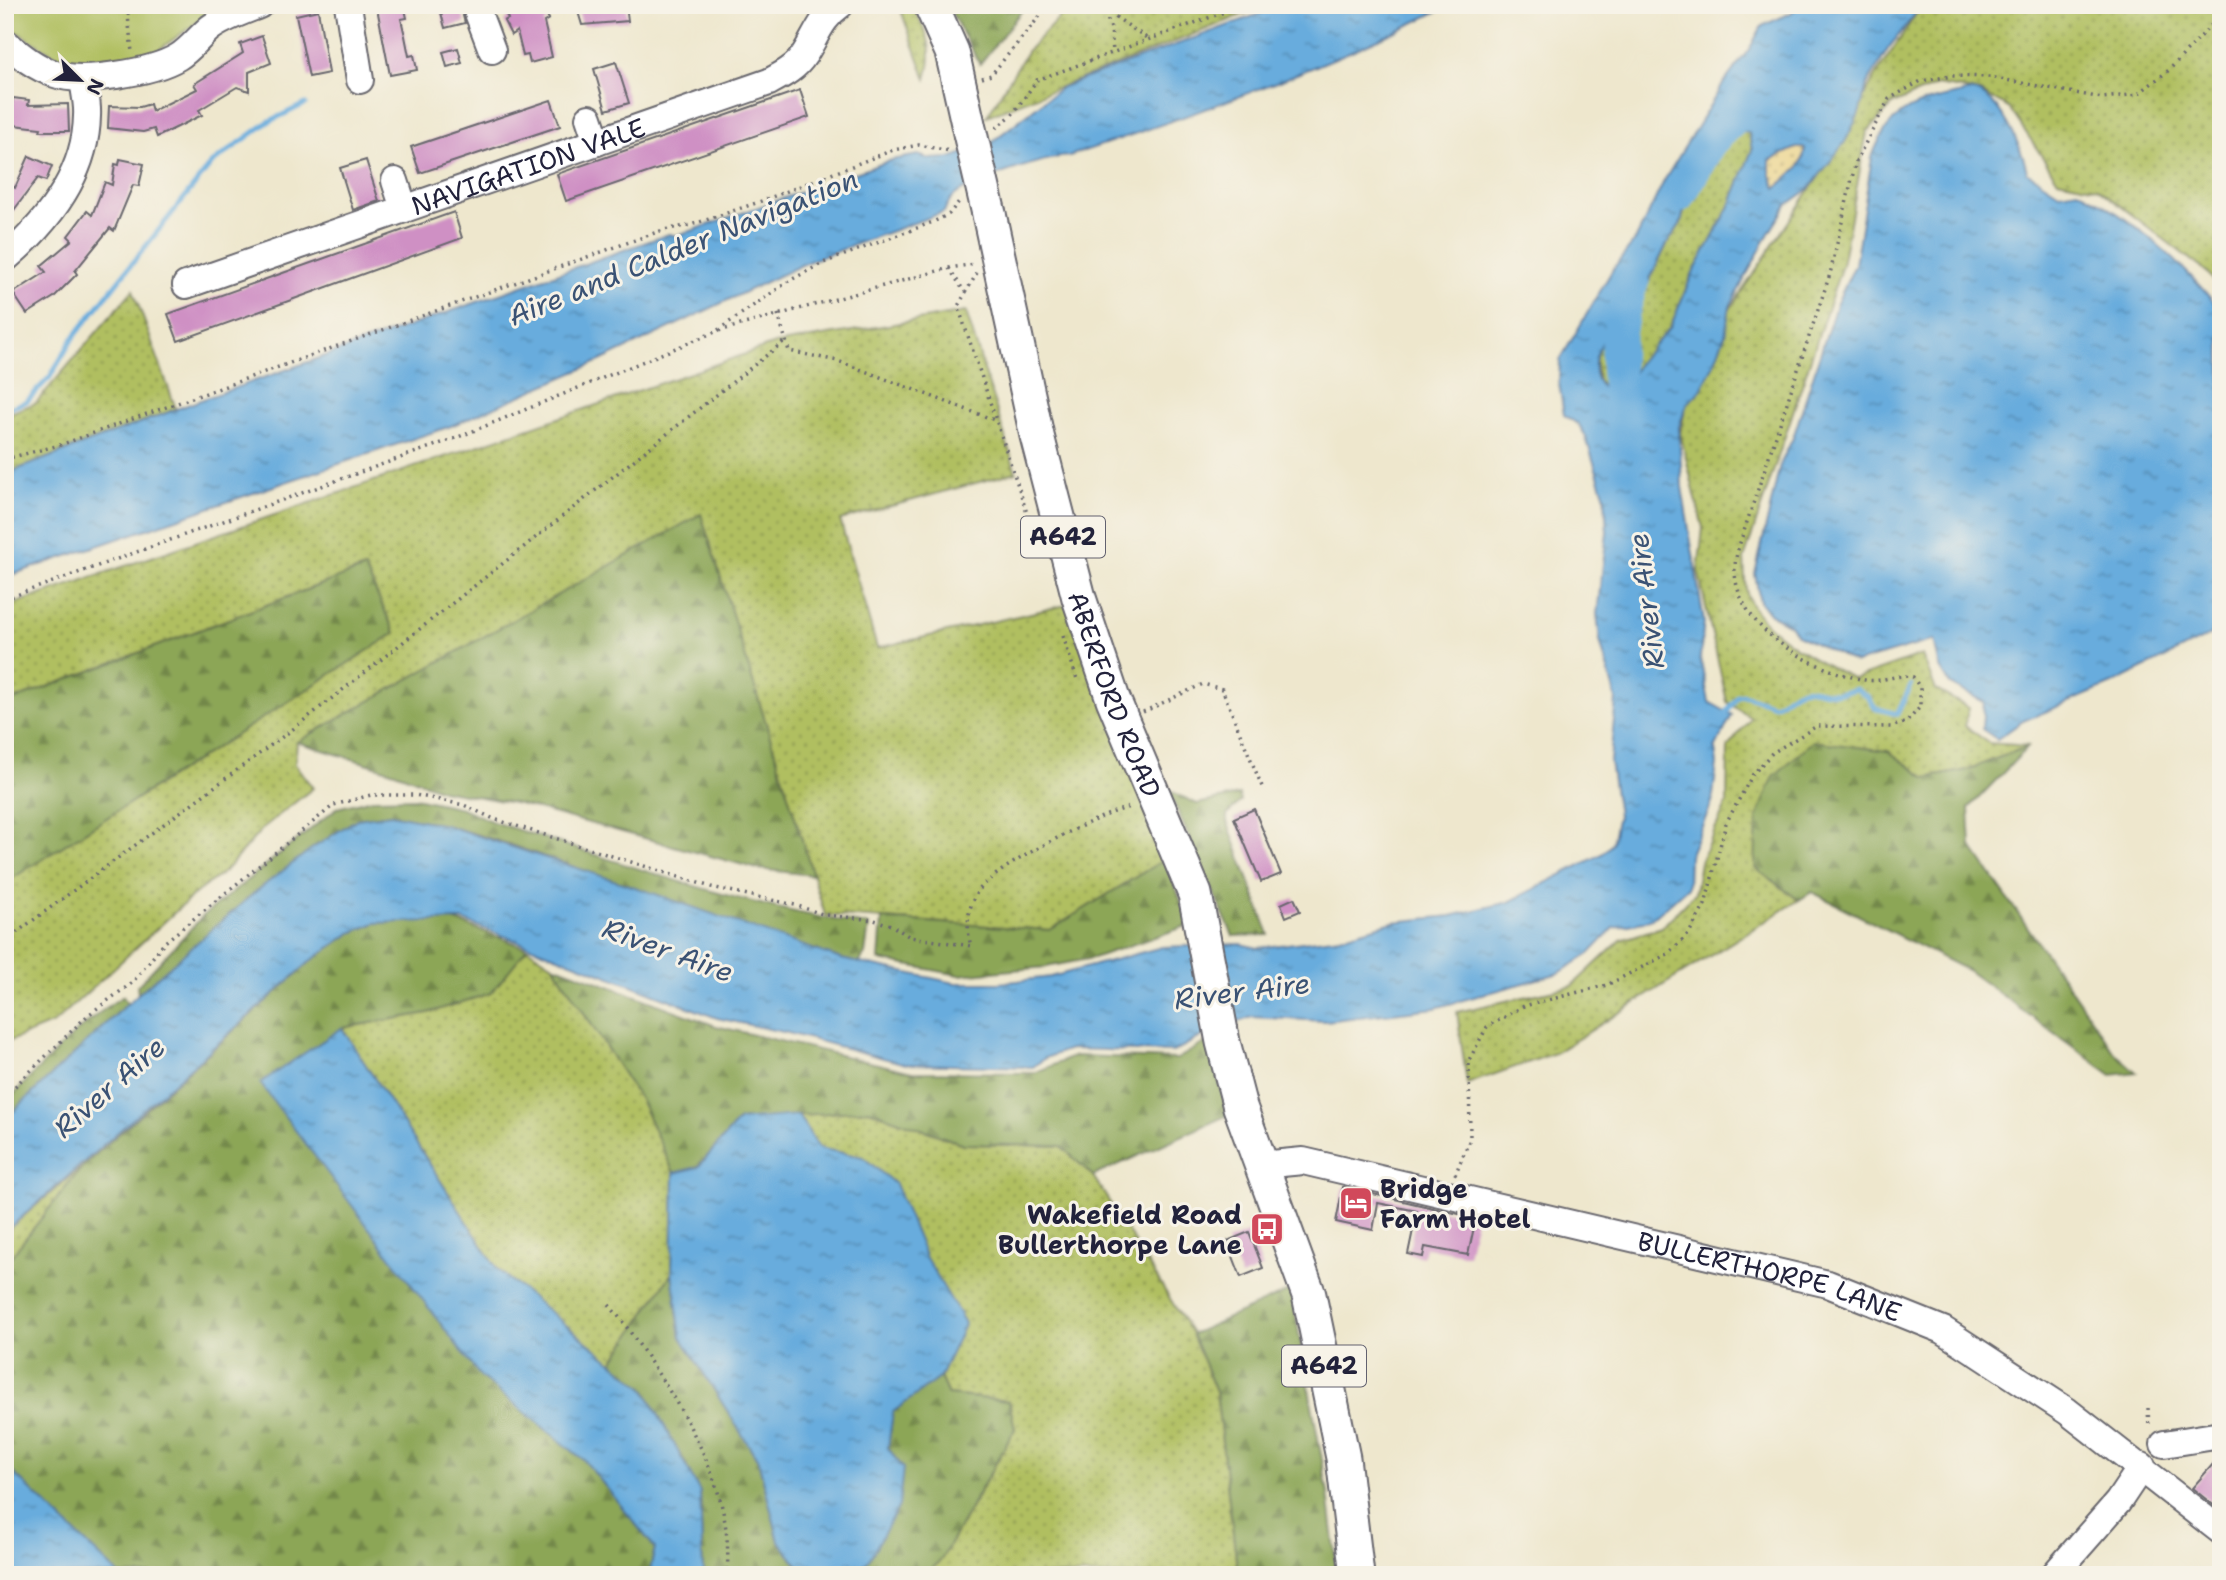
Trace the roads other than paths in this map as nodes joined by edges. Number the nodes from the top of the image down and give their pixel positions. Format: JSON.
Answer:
{"nodes":[{"id":1,"x":259,"y":5,"type":"edge"},
{"id":2,"x":348,"y":5,"type":"edge"},
{"id":3,"x":475,"y":5,"type":"edge"},
{"id":4,"x":840,"y":5,"type":"edge"},
{"id":5,"x":931,"y":5,"type":"edge"},
{"id":6,"x":5,"y":43,"type":"edge"},
{"id":7,"x":492,"y":50,"type":"dead end"},
{"id":8,"x":83,"y":78,"type":"junction"},
{"id":9,"x":360,"y":80,"type":"dead end"},
{"id":10,"x":395,"y":181,"type":"dead end"},
{"id":11,"x":404,"y":209,"type":"junction"},
{"id":12,"x":5,"y":259,"type":"edge"},
{"id":13,"x":186,"y":285,"type":"dead end"},
{"id":14,"x":1261,"y":1165,"type":"junction"},
{"id":15,"x":2221,"y":1435,"type":"edge"},
{"id":16,"x":2164,"y":1444,"type":"dead end"},
{"id":17,"x":2142,"y":1466,"type":"junction"},
{"id":18,"x":2221,"y":1531,"type":"edge"},
{"id":19,"x":1357,"y":1575,"type":"edge"},
{"id":20,"x":2054,"y":1575,"type":"edge"}],
"edges":[{"from":1,"to":8,"type":"street"},
{"from":2,"to":9,"type":"street"},
{"from":3,"to":7,"type":"street"},
{"from":4,"to":11,"type":"street","name":"NAVIGATION VALE"},
{"from":5,"to":14,"type":"main road","name":"ABERFORD ROAD","number":"A642","bridge":true},
{"from":6,"to":8,"type":"street"},
{"from":8,"to":12,"type":"street"},
{"from":10,"to":11,"type":"street"},
{"from":11,"to":13,"type":"street","name":"NAVIGATION VALE"},
{"from":14,"to":17,"type":"street","name":"BULLERTHORPE LANE"},
{"from":14,"to":19,"type":"main road","number":"A642"},
{"from":15,"to":16,"type":"street"},
{"from":17,"to":18,"type":"street","name":"BULLERTHORPE LANE"},
{"from":17,"to":20,"type":"street"}]}
